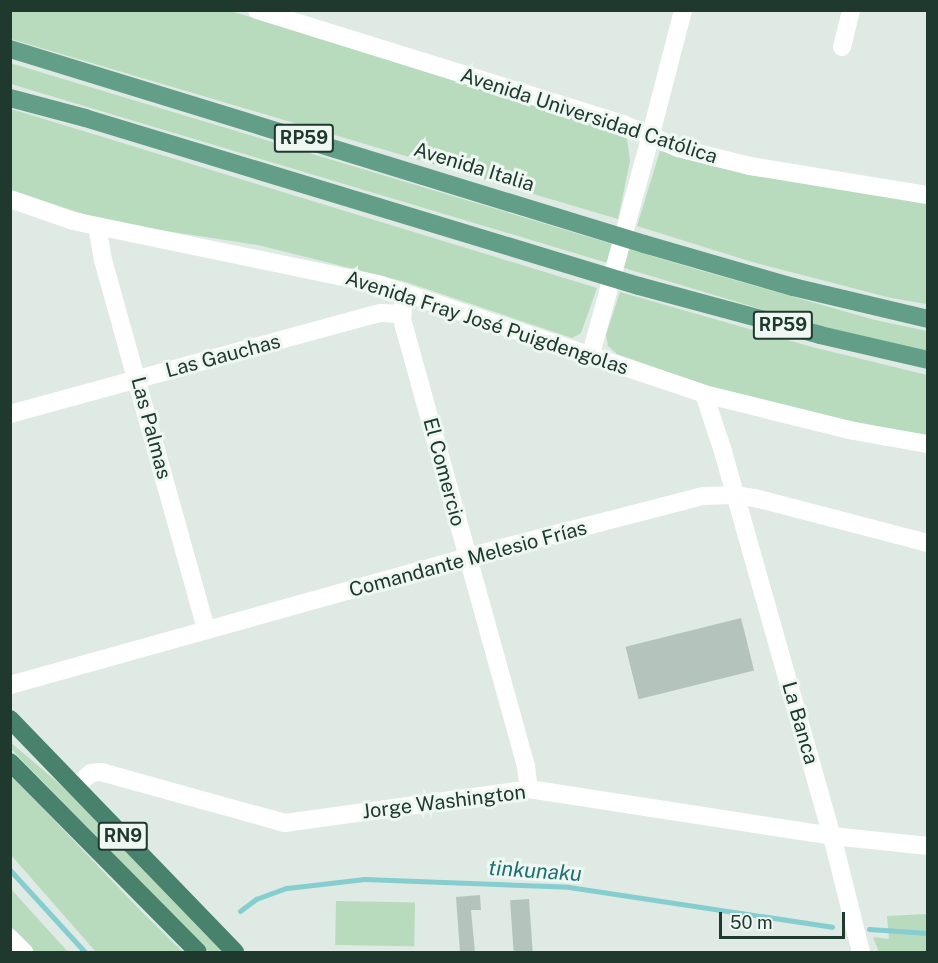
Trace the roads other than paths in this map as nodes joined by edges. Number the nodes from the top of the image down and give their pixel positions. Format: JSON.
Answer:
{"nodes":[{"id":1,"x":257,"y":10,"type":"edge"},
{"id":2,"x":683,"y":10,"type":"edge"},
{"id":3,"x":851,"y":10,"type":"edge"},
{"id":4,"x":842,"y":47,"type":"dead end"},
{"id":5,"x":10,"y":49,"type":"edge"},
{"id":6,"x":10,"y":98,"type":"edge"},
{"id":7,"x":650,"y":138,"type":"junction"},
{"id":8,"x":927,"y":195,"type":"edge"},
{"id":9,"x":10,"y":199,"type":"edge"},
{"id":10,"x":97,"y":226,"type":"junction"},
{"id":11,"x":404,"y":293,"type":"junction"},
{"id":12,"x":402,"y":314,"type":"junction"},
{"id":13,"x":927,"y":319,"type":"edge"},
{"id":14,"x":591,"y":354,"type":"junction"},
{"id":15,"x":927,"y":360,"type":"edge"},
{"id":16,"x":138,"y":380,"type":"junction"},
{"id":17,"x":704,"y":394,"type":"junction"},
{"id":18,"x":10,"y":414,"type":"edge"},
{"id":19,"x":927,"y":444,"type":"edge"},
{"id":20,"x":735,"y":495,"type":"junction"},
{"id":21,"x":927,"y":543,"type":"edge"},
{"id":22,"x":467,"y":557,"type":"junction"},
{"id":23,"x":206,"y":629,"type":"junction"},
{"id":24,"x":10,"y":685,"type":"edge"},
{"id":25,"x":10,"y":719,"type":"edge"},
{"id":26,"x":10,"y":762,"type":"edge"},
{"id":27,"x":76,"y":786,"type":"junction"},
{"id":28,"x":529,"y":789,"type":"junction"},
{"id":29,"x":832,"y":836,"type":"junction"},
{"id":30,"x":926,"y":840,"type":"edge"},
{"id":31,"x":10,"y":938,"type":"edge"},
{"id":32,"x":24,"y":952,"type":"edge"},
{"id":33,"x":198,"y":952,"type":"edge"},
{"id":34,"x":235,"y":952,"type":"edge"},
{"id":35,"x":858,"y":952,"type":"edge"}],
"edges":[{"from":1,"to":7,"type":"street","name":"Avenida Universidad Católica"},
{"from":2,"to":7,"type":"street"},
{"from":3,"to":4,"type":"street"},
{"from":5,"to":13,"type":"main road","name":"Avenida Italia","number":"RP59"},
{"from":6,"to":15,"type":"main road","number":"RP59"},
{"from":7,"to":8,"type":"street","name":"Avenida Universidad Católica"},
{"from":7,"to":14,"type":"street"},
{"from":9,"to":10,"type":"street","name":"Avenida Fray José Puigdengolas"},
{"from":10,"to":11,"type":"street","name":"Avenida Fray José Puigdengolas"},
{"from":10,"to":16,"type":"street","name":"Las Palmas"},
{"from":11,"to":12,"type":"street","name":"El Comercio"},
{"from":11,"to":14,"type":"street","name":"Avenida Fray José Puigdengolas"},
{"from":12,"to":16,"type":"street","name":"Las Gauchas"},
{"from":12,"to":22,"type":"street","name":"El Comercio"},
{"from":14,"to":17,"type":"street","name":"Avenida Fray José Puigdengolas"},
{"from":16,"to":18,"type":"street","name":"Las Gauchas"},
{"from":16,"to":23,"type":"street","name":"Las Palmas"},
{"from":17,"to":19,"type":"street","name":"Avenida Fray José Puigdengolas"},
{"from":17,"to":20,"type":"street","name":"La Banca"},
{"from":20,"to":21,"type":"street","name":"Comandante Melesio Frías"},
{"from":20,"to":22,"type":"street","name":"Comandante Melesio Frías"},
{"from":20,"to":29,"type":"street","name":"La Banca"},
{"from":22,"to":23,"type":"street","name":"Comandante Melesio Frías"},
{"from":22,"to":28,"type":"street","name":"El Comercio"},
{"from":23,"to":24,"type":"street","name":"Comandante Melesio Frías"},
{"from":25,"to":27,"type":"highway","number":"RN9"},
{"from":26,"to":33,"type":"highway","number":"RN9"},
{"from":27,"to":28,"type":"street","name":"Jorge Washington"},
{"from":27,"to":34,"type":"highway","number":"RN9"},
{"from":28,"to":29,"type":"street","name":"Jorge Washington"},
{"from":29,"to":30,"type":"street","name":"Jorge Washington"},
{"from":29,"to":35,"type":"street","name":"La Banca"},
{"from":31,"to":32,"type":"street"}]}
